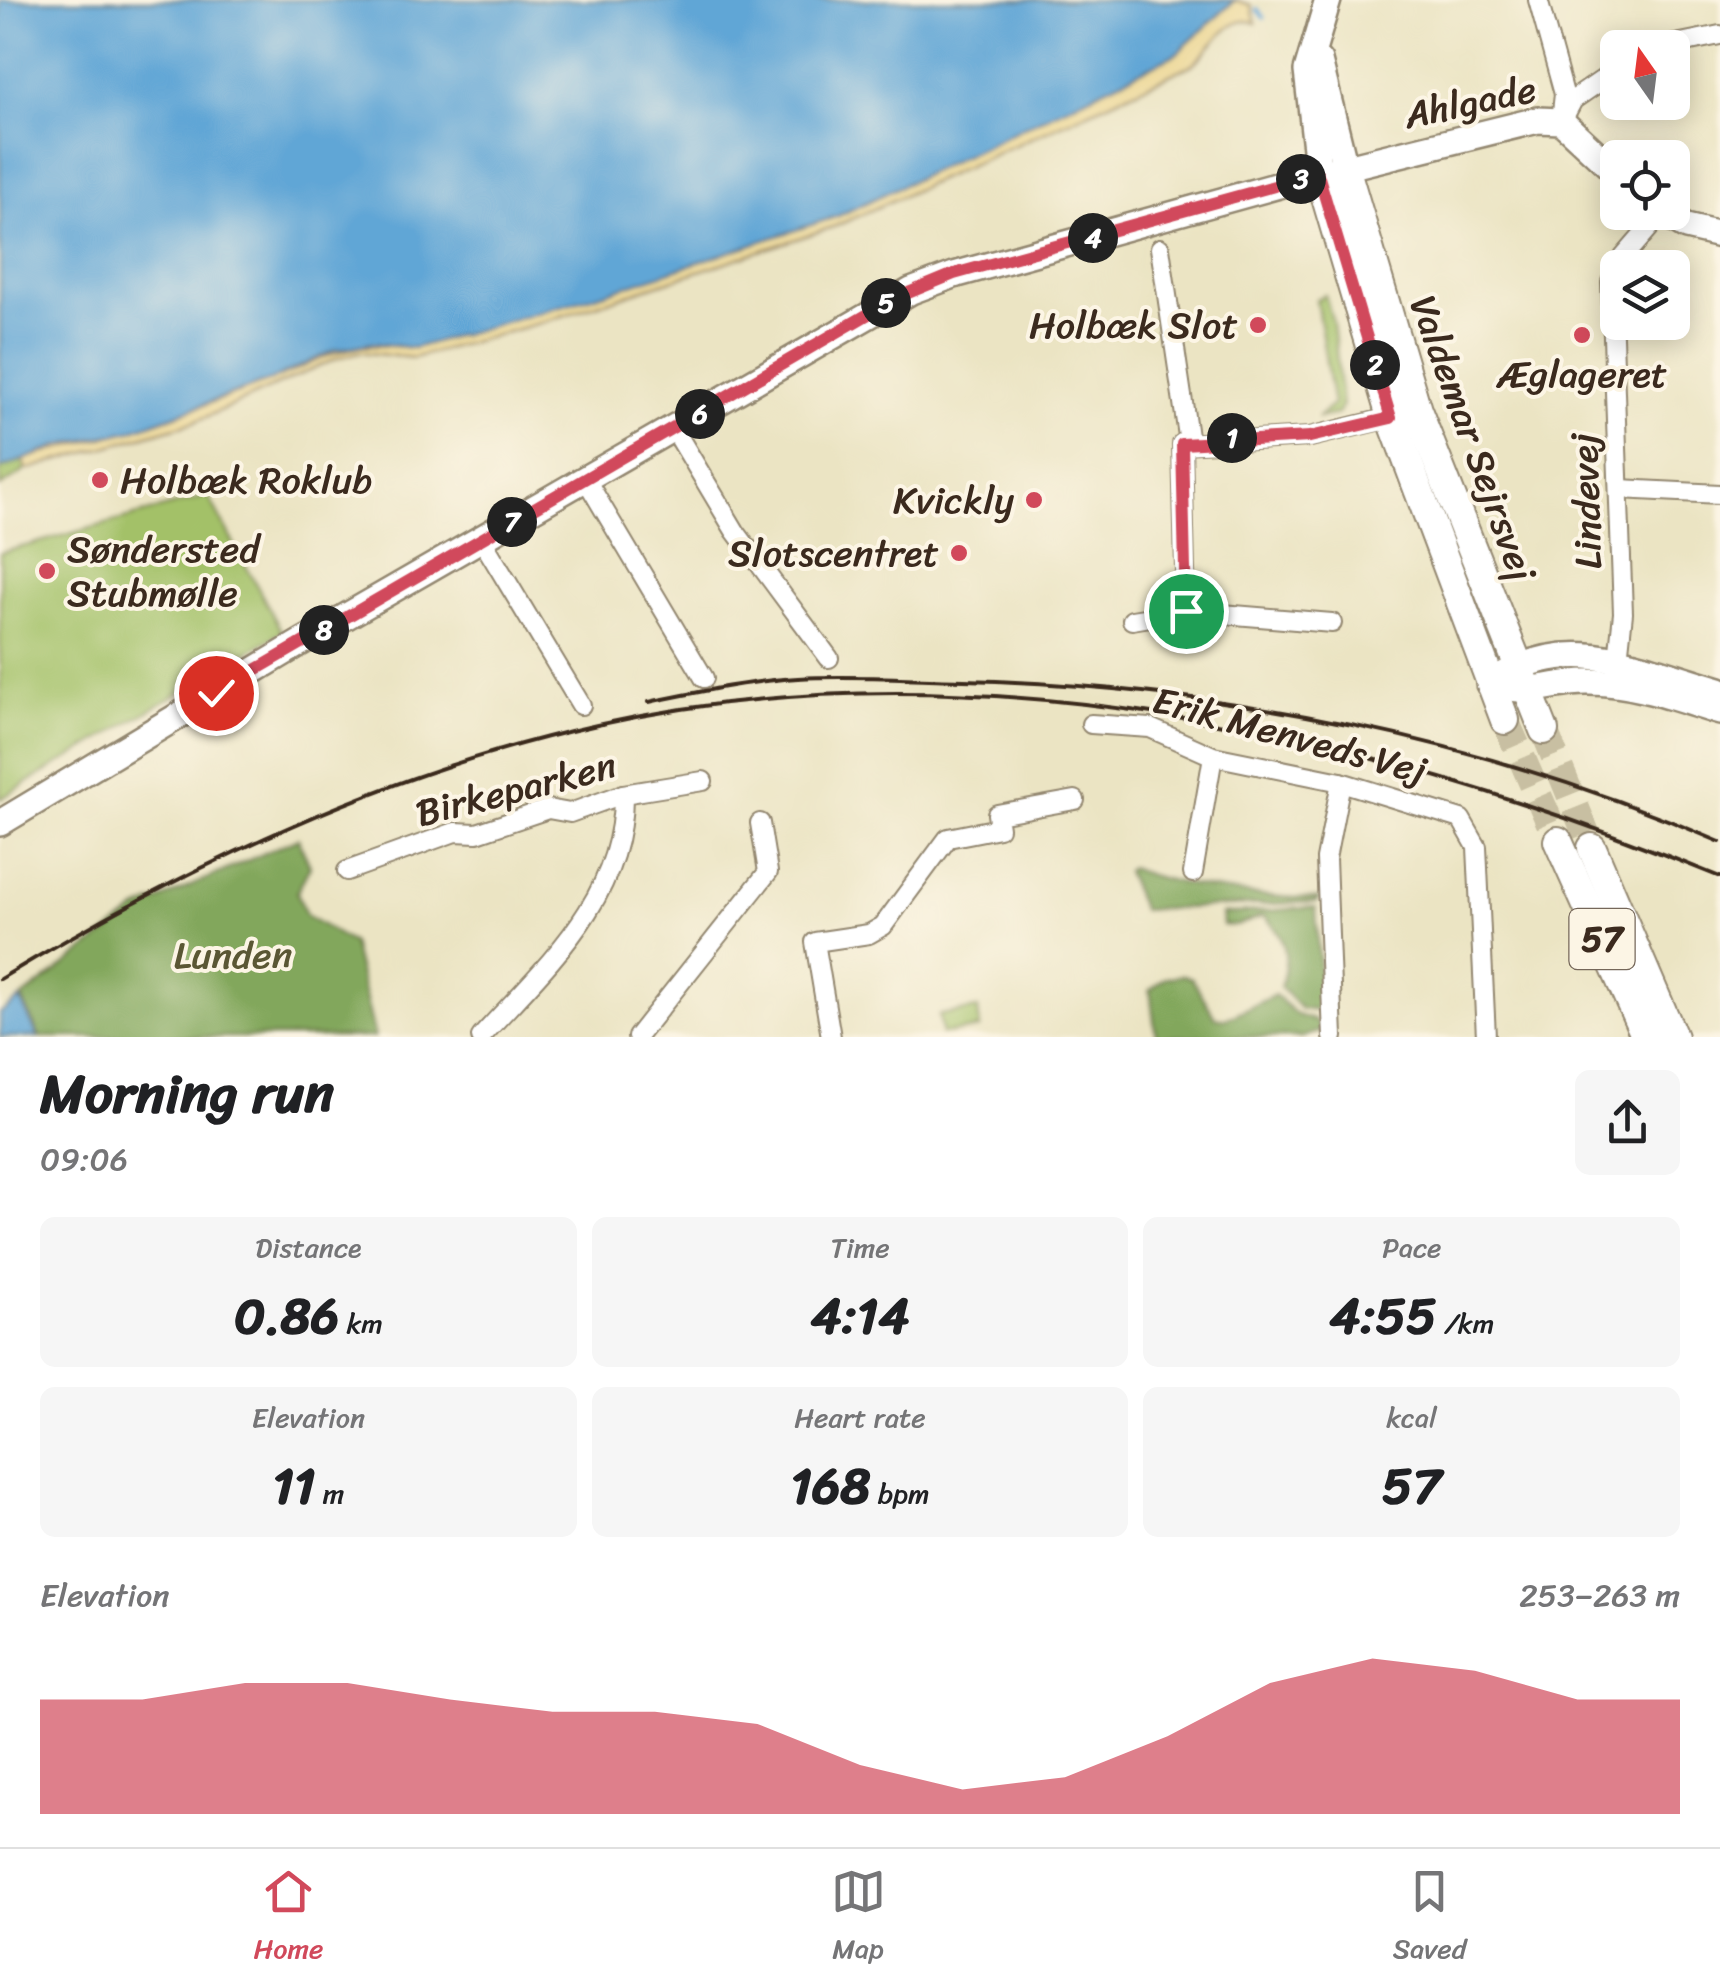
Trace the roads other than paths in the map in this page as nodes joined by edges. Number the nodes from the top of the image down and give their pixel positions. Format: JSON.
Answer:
{"nodes":[{"id":1,"x":1328,"y":0,"type":"edge"},
{"id":2,"x":1538,"y":0,"type":"edge"},
{"id":3,"x":1720,"y":35,"type":"edge"},
{"id":4,"x":1690,"y":41,"type":"edge"},
{"id":5,"x":1600,"y":81,"type":"edge"},
{"id":6,"x":1561,"y":121,"type":"junction"},
{"id":7,"x":1600,"y":157,"type":"edge"},
{"id":8,"x":1332,"y":170,"type":"junction"},
{"id":9,"x":1690,"y":228,"type":"edge"},
{"id":10,"x":1647,"y":230,"type":"edge"},
{"id":11,"x":1720,"y":235,"type":"edge"},
{"id":12,"x":1160,"y":248,"type":"dead end"},
{"id":13,"x":954,"y":294,"type":"dead end"},
{"id":14,"x":866,"y":315,"type":"junction"},
{"id":15,"x":1404,"y":414,"type":"junction"},
{"id":16,"x":674,"y":430,"type":"junction"},
{"id":17,"x":1186,"y":444,"type":"junction"},
{"id":18,"x":585,"y":478,"type":"junction"},
{"id":19,"x":1618,"y":489,"type":"junction"},
{"id":20,"x":1720,"y":494,"type":"edge"},
{"id":21,"x":482,"y":540,"type":"junction"},
{"id":22,"x":1186,"y":611,"type":"junction"},
{"id":23,"x":1132,"y":620,"type":"dead end"},
{"id":24,"x":1332,"y":623,"type":"dead end"},
{"id":25,"x":829,"y":658,"type":"dead end"},
{"id":26,"x":1518,"y":664,"type":"junction"},
{"id":27,"x":1617,"y":672,"type":"junction"},
{"id":28,"x":704,"y":678,"type":"dead end"},
{"id":29,"x":1489,"y":684,"type":"junction"},
{"id":30,"x":1720,"y":690,"type":"edge"},
{"id":31,"x":1528,"y":691,"type":"junction"},
{"id":32,"x":582,"y":705,"type":"dead end"},
{"id":33,"x":1720,"y":712,"type":"edge"},
{"id":34,"x":1504,"y":720,"type":"tunnel mouth"},
{"id":35,"x":1091,"y":724,"type":"dead end"},
{"id":36,"x":1544,"y":730,"type":"tunnel mouth"},
{"id":37,"x":1212,"y":756,"type":"junction"},
{"id":38,"x":703,"y":781,"type":"dead end"},
{"id":39,"x":1341,"y":782,"type":"junction"},
{"id":40,"x":623,"y":794,"type":"junction"},
{"id":41,"x":1075,"y":800,"type":"dead end"},
{"id":42,"x":0,"y":822,"type":"edge"},
{"id":43,"x":760,"y":822,"type":"dead end"},
{"id":44,"x":1558,"y":841,"type":"tunnel mouth"},
{"id":45,"x":1592,"y":848,"type":"tunnel mouth"},
{"id":46,"x":346,"y":871,"type":"dead end"},
{"id":47,"x":1192,"y":874,"type":"dead end"},
{"id":48,"x":481,"y":1037,"type":"edge"},
{"id":49,"x":638,"y":1037,"type":"edge"},
{"id":50,"x":830,"y":1037,"type":"edge"},
{"id":51,"x":1333,"y":1037,"type":"edge"},
{"id":52,"x":1486,"y":1037,"type":"edge"},
{"id":53,"x":1646,"y":1037,"type":"edge"},
{"id":54,"x":1673,"y":1037,"type":"edge"}],
"edges":[{"from":1,"to":8,"type":"street"},
{"from":2,"to":6,"type":"street"},
{"from":3,"to":4,"type":"street"},
{"from":5,"to":6,"type":"street"},
{"from":6,"to":7,"type":"street","name":"Ahlgade"},
{"from":6,"to":8,"type":"street","name":"Ahlgade"},
{"from":8,"to":14,"type":"street","name":"Ahlgade"},
{"from":8,"to":15,"type":"main road","name":"Valdemar Sejrsvej"},
{"from":9,"to":11,"type":"street"},
{"from":10,"to":19,"type":"street","name":"Lindevej"},
{"from":12,"to":17,"type":"street"},
{"from":13,"to":14,"type":"street"},
{"from":14,"to":16,"type":"street","name":"Ahlgade"},
{"from":15,"to":17,"type":"street"},
{"from":15,"to":26,"type":"main road","name":"Valdemar Sejrsvej"},
{"from":15,"to":29,"type":"main road","name":"Valdemar Sejrsvej"},
{"from":16,"to":18,"type":"street","name":"Ahlgade"},
{"from":16,"to":25,"type":"street"},
{"from":17,"to":22,"type":"street"},
{"from":18,"to":21,"type":"street","name":"Ahlgade"},
{"from":18,"to":28,"type":"street"},
{"from":19,"to":20,"type":"street"},
{"from":19,"to":27,"type":"street","name":"Lindevej"},
{"from":21,"to":32,"type":"street"},
{"from":21,"to":42,"type":"street","name":"Ahlgade"},
{"from":22,"to":23,"type":"street"},
{"from":22,"to":24,"type":"street"},
{"from":26,"to":27,"type":"street"},
{"from":26,"to":29,"type":"street"},
{"from":26,"to":31,"type":"main road","name":"Valdemar Sejrsvej"},
{"from":27,"to":30,"type":"street"},
{"from":27,"to":31,"type":"street"},
{"from":27,"to":33,"type":"street"},
{"from":29,"to":31,"type":"street"},
{"from":29,"to":34,"type":"main road","name":"Valdemar Sejrsvej"},
{"from":31,"to":36,"type":"main road","name":"Valdemar Sejrsvej"},
{"from":35,"to":37,"type":"street","name":"Erik Menveds Vej"},
{"from":37,"to":39,"type":"street","name":"Erik Menveds Vej"},
{"from":37,"to":47,"type":"street"},
{"from":38,"to":40,"type":"street","name":"Birkeparken"},
{"from":39,"to":51,"type":"street"},
{"from":39,"to":52,"type":"street","name":"Erik Menveds Vej"},
{"from":40,"to":46,"type":"street","name":"Birkeparken"},
{"from":40,"to":48,"type":"street"},
{"from":41,"to":50,"type":"street"},
{"from":43,"to":49,"type":"street"},
{"from":44,"to":53,"type":"main road","number":"57"},
{"from":45,"to":54,"type":"main road","number":"57"}]}
